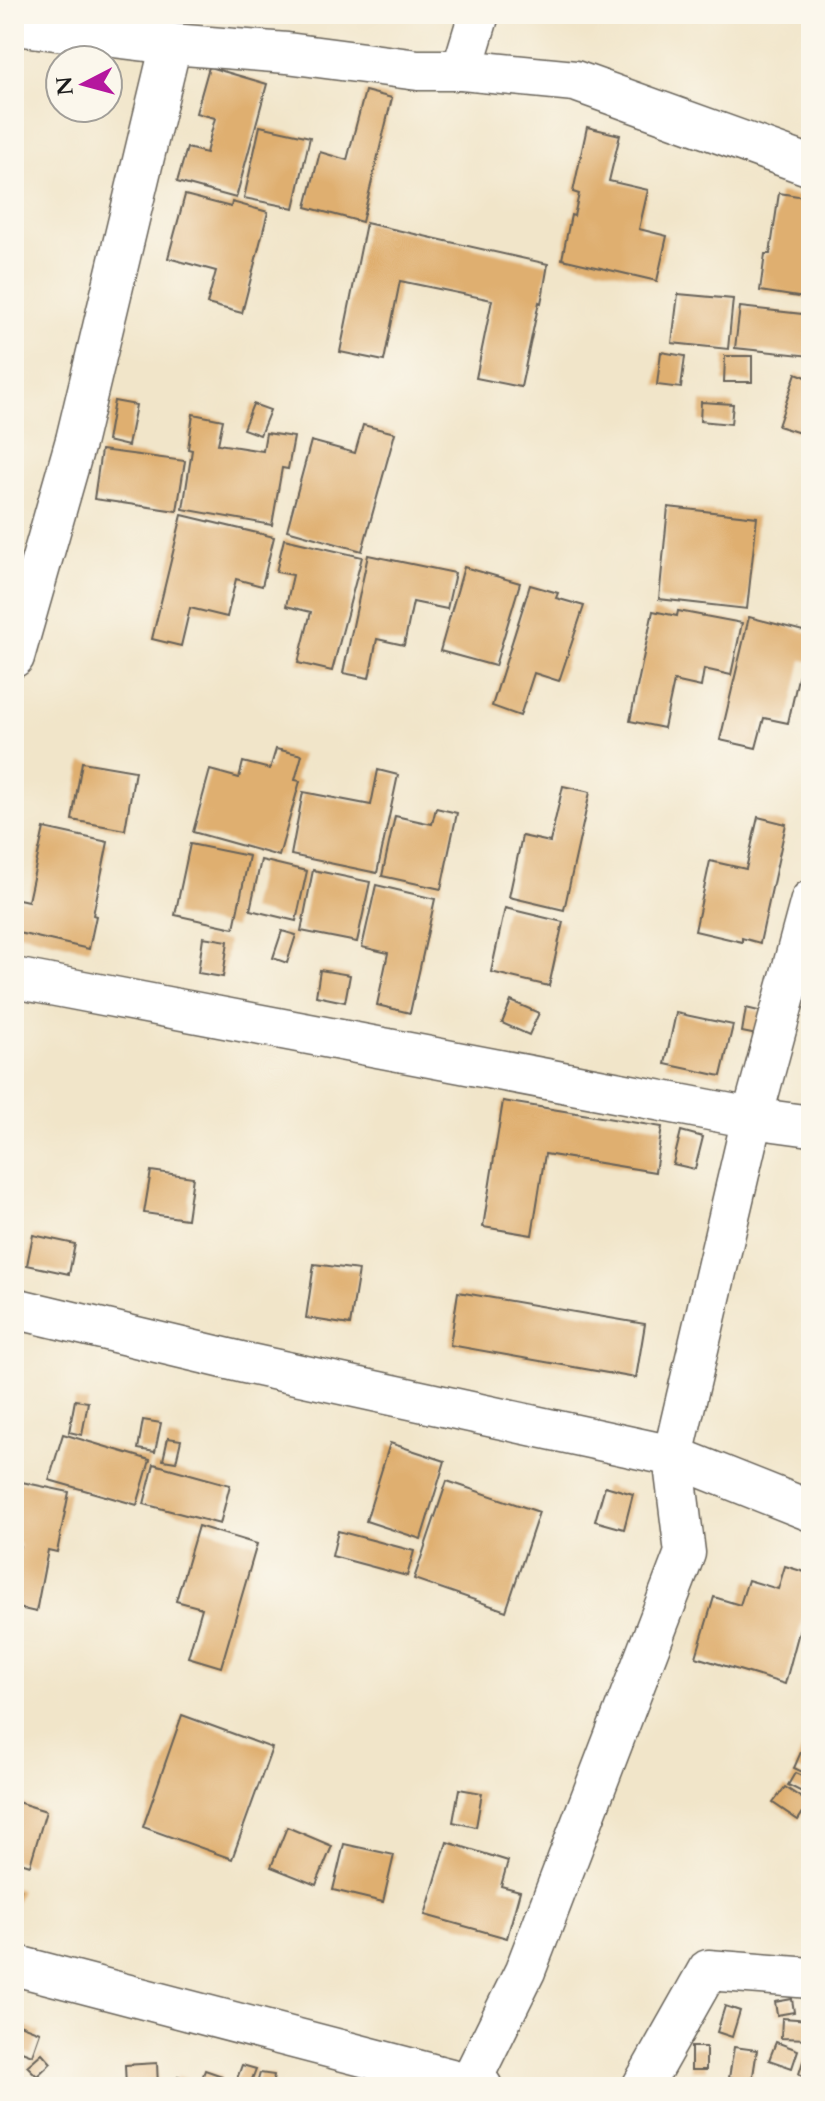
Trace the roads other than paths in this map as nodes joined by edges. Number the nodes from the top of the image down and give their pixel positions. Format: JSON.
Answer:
{"nodes":[{"id":1,"x":479,"y":14,"type":"edge"},
{"id":2,"x":14,"y":25,"type":"edge"},
{"id":3,"x":171,"y":44,"type":"junction"},
{"id":4,"x":462,"y":70,"type":"junction"},
{"id":5,"x":811,"y":166,"type":"edge"},
{"id":6,"x":14,"y":657,"type":"edge"},
{"id":7,"x":811,"y":900,"type":"edge"},
{"id":8,"x":14,"y":978,"type":"edge"},
{"id":9,"x":752,"y":1118,"type":"junction"},
{"id":10,"x":811,"y":1126,"type":"edge"},
{"id":11,"x":14,"y":1308,"type":"edge"},
{"id":12,"x":673,"y":1456,"type":"junction"},
{"id":13,"x":811,"y":1511,"type":"edge"},
{"id":14,"x":14,"y":1965,"type":"edge"},
{"id":15,"x":811,"y":1978,"type":"edge"},
{"id":16,"x":473,"y":2086,"type":"edge"},
{"id":17,"x":642,"y":2087,"type":"edge"}],
"edges":[{"from":1,"to":4,"type":"street"},
{"from":2,"to":3,"type":"street"},
{"from":3,"to":4,"type":"street"},
{"from":3,"to":6,"type":"street"},
{"from":4,"to":5,"type":"street"},
{"from":7,"to":9,"type":"street"},
{"from":8,"to":9,"type":"street"},
{"from":9,"to":10,"type":"street"},
{"from":9,"to":12,"type":"street"},
{"from":11,"to":12,"type":"street"},
{"from":12,"to":13,"type":"street"},
{"from":12,"to":16,"type":"street"},
{"from":14,"to":16,"type":"street"},
{"from":15,"to":17,"type":"street"}]}
